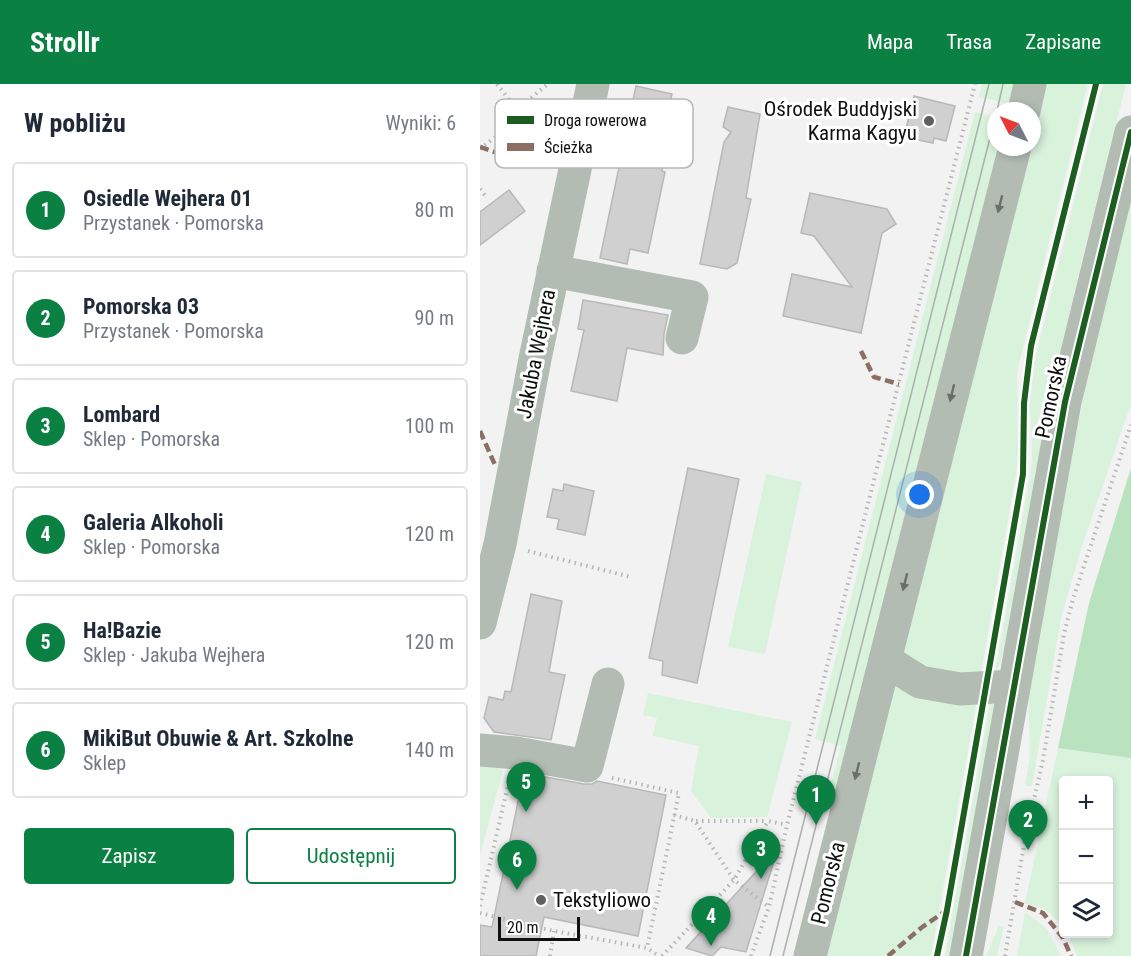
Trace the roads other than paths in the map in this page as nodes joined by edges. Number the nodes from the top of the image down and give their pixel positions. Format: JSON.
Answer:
{"nodes":[{"id":1,"x":593,"y":84,"type":"edge"},
{"id":2,"x":1030,"y":84,"type":"edge"},
{"id":3,"x":590,"y":99,"type":"edge"},
{"id":4,"x":1026,"y":102,"type":"edge"},
{"id":5,"x":1131,"y":132,"type":"edge"},
{"id":6,"x":1012,"y":156,"type":"edge"},
{"id":7,"x":575,"y":168,"type":"edge"},
{"id":8,"x":553,"y":271,"type":"junction"},
{"id":9,"x":682,"y":338,"type":"dead end"},
{"id":10,"x":480,"y":624,"type":"edge"},
{"id":11,"x":885,"y":660,"type":"junction"},
{"id":12,"x":608,"y":684,"type":"dead end"},
{"id":13,"x":1014,"y":686,"type":"junction"},
{"id":14,"x":480,"y":750,"type":"edge"},
{"id":15,"x":810,"y":956,"type":"edge"},
{"id":16,"x":966,"y":956,"type":"edge"}],
"edges":[{"from":1,"to":3,"type":"street","name":"Jakuba Wejhera"},
{"from":2,"to":4,"type":"street"},
{"from":5,"to":13,"type":"street","name":"Pomorska"},
{"from":6,"to":11,"type":"street","name":"Pomorska","one_way":true},
{"from":7,"to":8,"type":"street","name":"Jakuba Wejhera"},
{"from":8,"to":9,"type":"street"},
{"from":8,"to":10,"type":"street","name":"Jakuba Wejhera"},
{"from":11,"to":13,"type":"street"},
{"from":11,"to":15,"type":"street","name":"Pomorska","one_way":true},
{"from":12,"to":14,"type":"street"},
{"from":13,"to":16,"type":"street","name":"Pomorska"}]}
